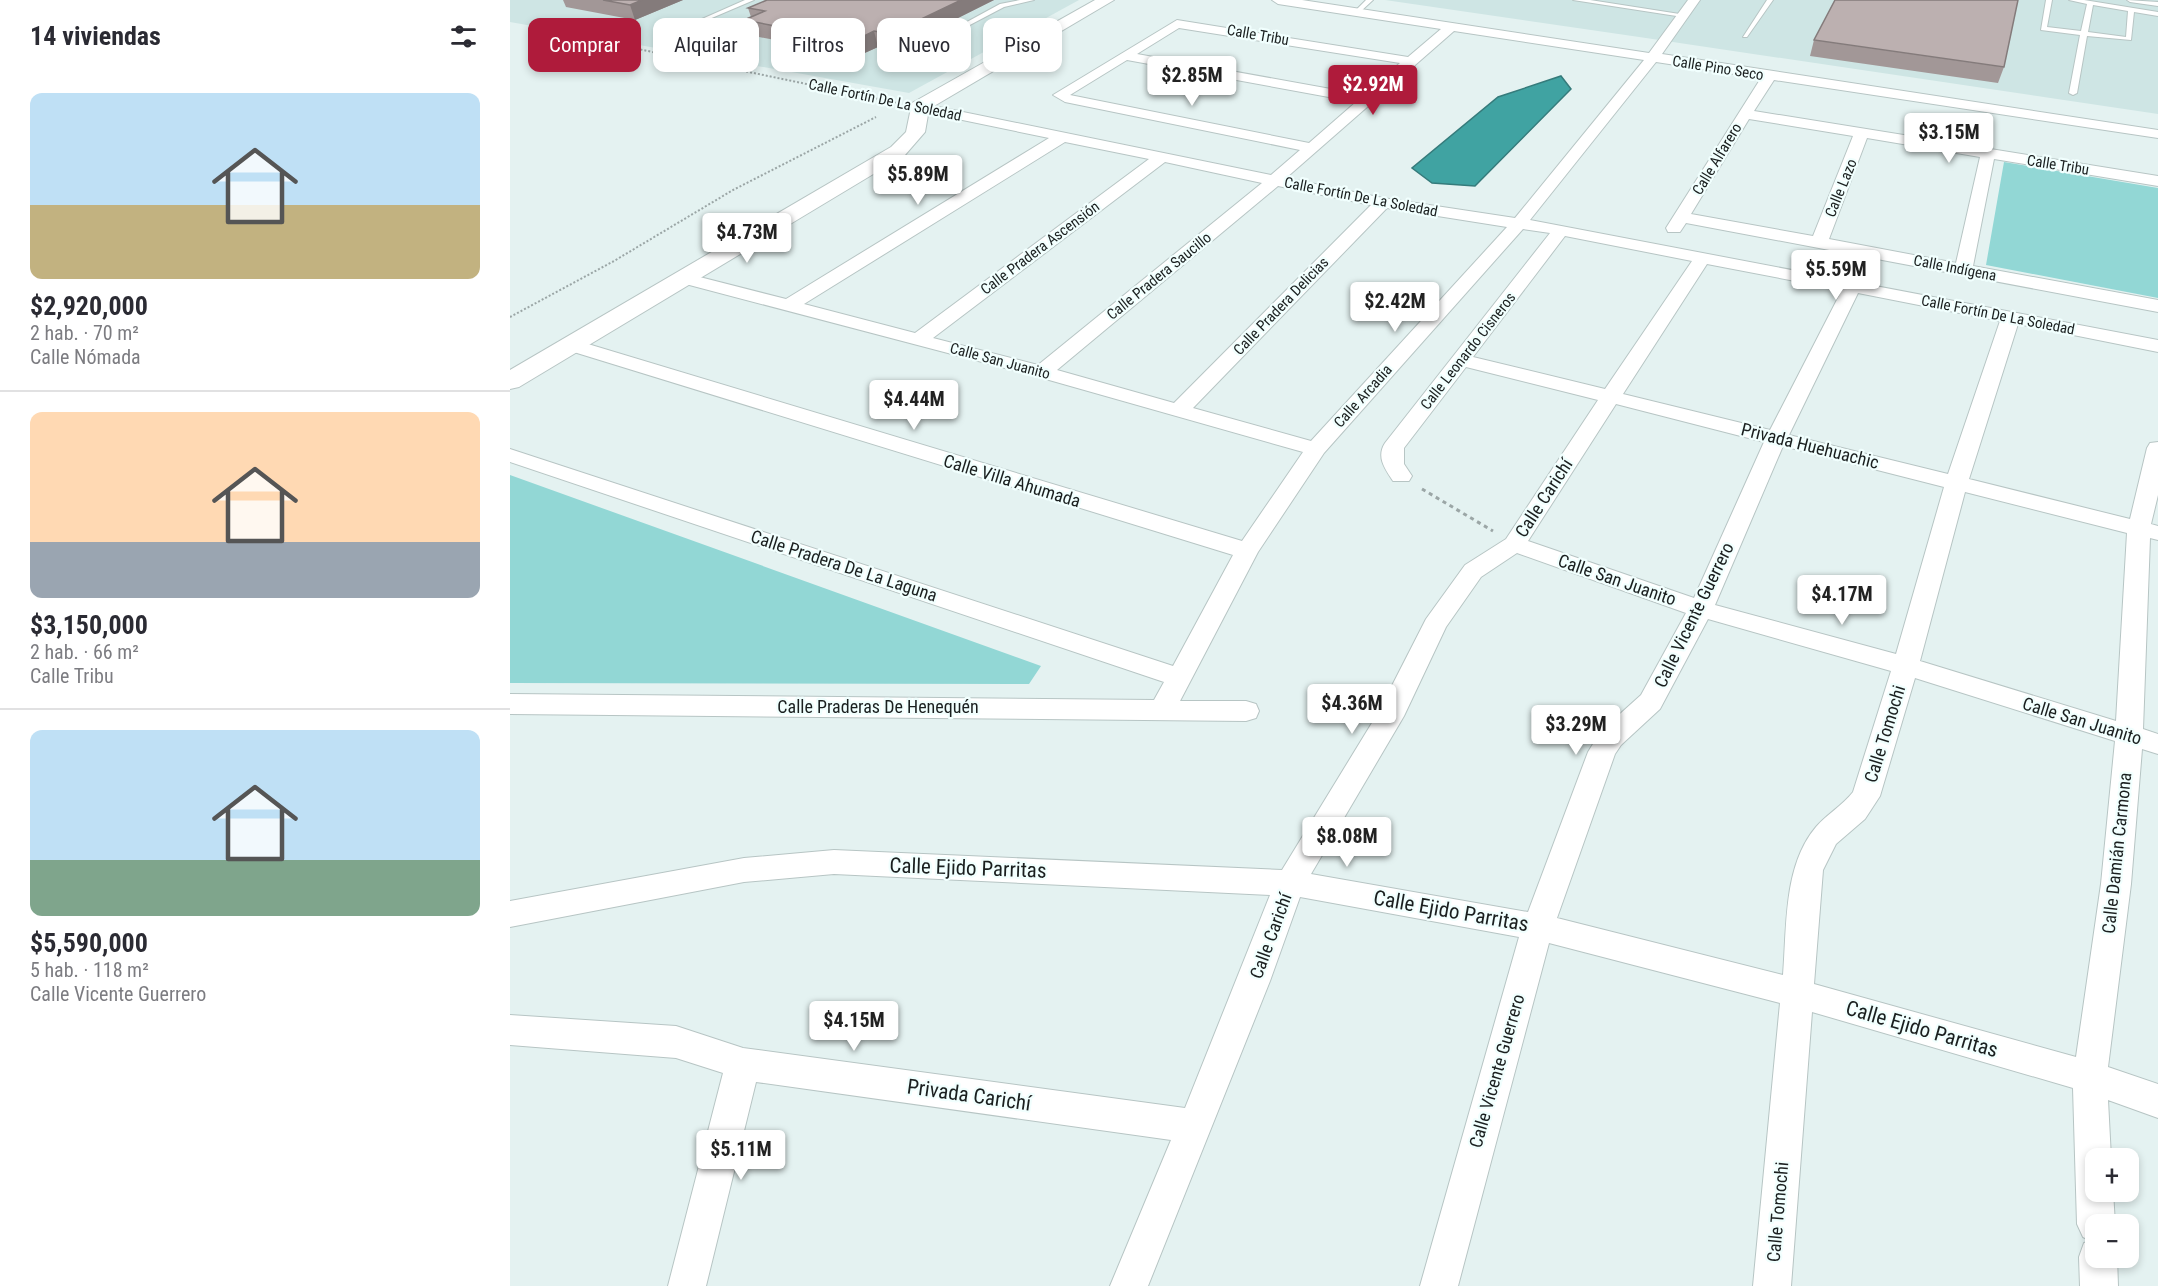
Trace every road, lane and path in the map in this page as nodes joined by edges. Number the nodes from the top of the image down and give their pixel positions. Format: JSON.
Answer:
{"nodes":[{"id":1,"x":751,"y":0,"type":"edge"},
{"id":2,"x":1031,"y":0,"type":"edge"},
{"id":3,"x":1107,"y":0,"type":"edge"},
{"id":4,"x":1278,"y":0,"type":"edge"},
{"id":5,"x":1576,"y":0,"type":"edge"},
{"id":6,"x":1633,"y":0,"type":"edge"},
{"id":7,"x":1770,"y":0,"type":"edge"},
{"id":8,"x":2049,"y":0,"type":"edge"},
{"id":9,"x":2072,"y":0,"type":"edge"},
{"id":10,"x":2130,"y":0,"type":"edge"},
{"id":11,"x":1362,"y":3,"type":"edge"},
{"id":12,"x":2090,"y":3,"type":"junction"},
{"id":13,"x":2158,"y":4,"type":"edge"},
{"id":14,"x":1628,"y":8,"type":"junction"},
{"id":15,"x":1688,"y":8,"type":"edge"},
{"id":16,"x":2131,"y":10,"type":"junction"},
{"id":17,"x":2158,"y":14,"type":"edge"},
{"id":18,"x":707,"y":18,"type":"edge"},
{"id":19,"x":971,"y":22,"type":"edge"},
{"id":20,"x":1450,"y":27,"type":"junction"},
{"id":21,"x":2084,"y":34,"type":"junction"},
{"id":22,"x":1745,"y":36,"type":"dead end"},
{"id":23,"x":641,"y":50,"type":"edge"},
{"id":24,"x":1657,"y":52,"type":"junction"},
{"id":25,"x":1126,"y":56,"type":"junction"},
{"id":26,"x":1410,"y":61,"type":"junction"},
{"id":27,"x":1769,"y":76,"type":"junction"},
{"id":28,"x":2073,"y":93,"type":"dead end"},
{"id":29,"x":1367,"y":100,"type":"junction"},
{"id":30,"x":919,"y":107,"type":"junction"},
{"id":31,"x":1744,"y":114,"type":"junction"},
{"id":32,"x":876,"y":117,"type":"dead end"},
{"id":33,"x":2158,"y":120,"type":"edge"},
{"id":34,"x":1862,"y":133,"type":"junction"},
{"id":35,"x":2158,"y":134,"type":"edge"},
{"id":36,"x":1064,"y":136,"type":"junction"},
{"id":37,"x":1313,"y":148,"type":"junction"},
{"id":38,"x":1988,"y":153,"type":"junction"},
{"id":39,"x":1162,"y":157,"type":"junction"},
{"id":40,"x":1275,"y":180,"type":"junction"},
{"id":41,"x":2158,"y":181,"type":"edge"},
{"id":42,"x":1383,"y":203,"type":"junction"},
{"id":43,"x":1682,"y":217,"type":"junction"},
{"id":44,"x":1520,"y":222,"type":"junction"},
{"id":45,"x":1561,"y":230,"type":"junction"},
{"id":46,"x":1819,"y":242,"type":"junction"},
{"id":47,"x":1665,"y":243,"type":"dead end"},
{"id":48,"x":1702,"y":258,"type":"junction"},
{"id":49,"x":1963,"y":270,"type":"junction"},
{"id":50,"x":684,"y":278,"type":"junction"},
{"id":51,"x":1853,"y":286,"type":"junction"},
{"id":52,"x":789,"y":305,"type":"junction"},
{"id":53,"x":2158,"y":306,"type":"edge"},
{"id":54,"x":510,"y":317,"type":"edge"},
{"id":55,"x":2010,"y":319,"type":"junction"},
{"id":56,"x":919,"y":339,"type":"junction"},
{"id":57,"x":571,"y":345,"type":"junction"},
{"id":58,"x":2158,"y":346,"type":"edge"},
{"id":59,"x":1462,"y":360,"type":"junction"},
{"id":60,"x":1042,"y":372,"type":"junction"},
{"id":61,"x":510,"y":381,"type":"edge"},
{"id":62,"x":1611,"y":397,"type":"junction"},
{"id":63,"x":1179,"y":410,"type":"junction"},
{"id":64,"x":1776,"y":439,"type":"junction"},
{"id":65,"x":2158,"y":448,"type":"edge"},
{"id":66,"x":1316,"y":449,"type":"junction"},
{"id":67,"x":510,"y":455,"type":"edge"},
{"id":68,"x":1401,"y":476,"type":"joint"},
{"id":69,"x":1957,"y":481,"type":"junction"},
{"id":70,"x":2149,"y":530,"type":"edge"},
{"id":71,"x":1514,"y":544,"type":"junction"},
{"id":72,"x":1247,"y":551,"type":"junction"},
{"id":73,"x":1701,"y":609,"type":"junction"},
{"id":74,"x":1906,"y":666,"type":"junction"},
{"id":75,"x":1178,"y":677,"type":"junction"},
{"id":76,"x":510,"y":704,"type":"edge"},
{"id":77,"x":1163,"y":708,"type":"junction"},
{"id":78,"x":1246,"y":711,"type":"dead end"},
{"id":79,"x":2129,"y":735,"type":"junction"},
{"id":80,"x":2158,"y":744,"type":"edge"},
{"id":81,"x":1290,"y":883,"type":"junction"},
{"id":82,"x":510,"y":914,"type":"edge"},
{"id":83,"x":1538,"y":927,"type":"junction"},
{"id":84,"x":1796,"y":993,"type":"junction"},
{"id":85,"x":510,"y":1030,"type":"edge"},
{"id":86,"x":743,"y":1064,"type":"junction"},
{"id":87,"x":2090,"y":1077,"type":"junction"},
{"id":88,"x":2158,"y":1101,"type":"edge"},
{"id":89,"x":1194,"y":1126,"type":"junction"},
{"id":90,"x":2096,"y":1214,"type":"edge"},
{"id":91,"x":2098,"y":1268,"type":"edge"},
{"id":92,"x":687,"y":1286,"type":"edge"},
{"id":93,"x":1129,"y":1286,"type":"edge"},
{"id":94,"x":1438,"y":1286,"type":"edge"},
{"id":95,"x":1772,"y":1286,"type":"edge"},
{"id":96,"x":2099,"y":1286,"type":"edge"}],
"edges":[{"from":1,"to":18,"type":"lane"},
{"from":2,"to":19,"type":"lane"},
{"from":3,"to":30,"type":"street"},
{"from":4,"to":11,"type":"street","name":"Calle Pino Seco"},
{"from":5,"to":14,"type":"lane"},
{"from":6,"to":14,"type":"lane"},
{"from":7,"to":22,"type":"lane"},
{"from":8,"to":21,"type":"lane"},
{"from":9,"to":12,"type":"lane"},
{"from":10,"to":13,"type":"lane"},
{"from":11,"to":20,"type":"street","name":"Calle Pino Seco"},
{"from":11,"to":24,"type":"street","name":"Calle Pino Seco"},
{"from":12,"to":16,"type":"lane"},
{"from":12,"to":21,"type":"lane"},
{"from":14,"to":15,"type":"lane"},
{"from":15,"to":24,"type":"street","name":"Calle Arcadia"},
{"from":16,"to":17,"type":"lane"},
{"from":16,"to":21,"type":"lane"},
{"from":20,"to":24,"type":"street","name":"Calle Pino Seco"},
{"from":20,"to":26,"type":"street","name":"Calle Pradera Saucillo"},
{"from":21,"to":28,"type":"lane"},
{"from":23,"to":30,"type":"path","name":"Calle Fortín De La Soledad"},
{"from":24,"to":27,"type":"street","name":"Calle Pino Seco"},
{"from":24,"to":33,"type":"street","name":"Calle Pino Seco"},
{"from":24,"to":44,"type":"street","name":"Calle Arcadia"},
{"from":25,"to":26,"type":"street","name":"Calle Tribu"},
{"from":25,"to":29,"type":"street"},
{"from":25,"to":37,"type":"street"},
{"from":26,"to":29,"type":"street","name":"Calle Pradera Saucillo"},
{"from":27,"to":31,"type":"street","name":"Calle Alfarero"},
{"from":27,"to":35,"type":"street","name":"Calle Pino Seco"},
{"from":29,"to":37,"type":"street","name":"Calle Pradera Saucillo"},
{"from":30,"to":36,"type":"street","name":"Calle Fortín De La Soledad"},
{"from":30,"to":50,"type":"street"},
{"from":31,"to":34,"type":"street","name":"Calle Tribu"},
{"from":31,"to":43,"type":"street","name":"Calle Alfarero"},
{"from":32,"to":54,"type":"path"},
{"from":34,"to":38,"type":"street","name":"Calle Tribu"},
{"from":34,"to":46,"type":"street","name":"Calle Lazo"},
{"from":36,"to":39,"type":"street","name":"Calle Fortín De La Soledad"},
{"from":36,"to":52,"type":"street"},
{"from":37,"to":40,"type":"street","name":"Calle Pradera Saucillo"},
{"from":38,"to":41,"type":"street","name":"Calle Tribu"},
{"from":38,"to":49,"type":"street"},
{"from":39,"to":40,"type":"street","name":"Calle Fortín De La Soledad"},
{"from":39,"to":56,"type":"street","name":"Calle Pradera Ascensión"},
{"from":40,"to":42,"type":"street","name":"Calle Fortín De La Soledad"},
{"from":40,"to":60,"type":"street","name":"Calle Pradera Saucillo"},
{"from":42,"to":44,"type":"street","name":"Calle Fortín De La Soledad"},
{"from":42,"to":63,"type":"street","name":"Calle Pradera Delicias"},
{"from":43,"to":46,"type":"street","name":"Calle Indígena"},
{"from":43,"to":47,"type":"street","name":"Calle Alfarero"},
{"from":44,"to":45,"type":"street","name":"Calle Fortín De La Soledad"},
{"from":44,"to":66,"type":"street","name":"Calle Arcadia"},
{"from":45,"to":48,"type":"street","name":"Calle Fortín De La Soledad"},
{"from":45,"to":59,"type":"street","name":"Calle Leonardo Cisneros"},
{"from":46,"to":49,"type":"street","name":"Calle Indígena"},
{"from":48,"to":51,"type":"street","name":"Calle Fortín De La Soledad"},
{"from":48,"to":62,"type":"street","name":"Calle Carichí"},
{"from":49,"to":53,"type":"street","name":"Calle Indígena"},
{"from":50,"to":52,"type":"street","name":"Calle San Juanito"},
{"from":50,"to":57,"type":"street"},
{"from":51,"to":55,"type":"street","name":"Calle Fortín De La Soledad"},
{"from":51,"to":64,"type":"street","name":"Calle Vicente Guerrero"},
{"from":52,"to":56,"type":"street","name":"Calle San Juanito"},
{"from":55,"to":58,"type":"street","name":"Calle Fortín De La Soledad"},
{"from":55,"to":69,"type":"street","name":"Calle Tomochi"},
{"from":56,"to":60,"type":"street","name":"Calle San Juanito"},
{"from":57,"to":61,"type":"street"},
{"from":57,"to":72,"type":"street","name":"Calle Villa Ahumada"},
{"from":59,"to":62,"type":"street","name":"Privada Huehuachic"},
{"from":59,"to":68,"type":"street","name":"Calle Leonardo Cisneros"},
{"from":60,"to":63,"type":"street","name":"Calle San Juanito"},
{"from":62,"to":64,"type":"street","name":"Privada Huehuachic"},
{"from":62,"to":71,"type":"street","name":"Calle Carichí"},
{"from":63,"to":66,"type":"street","name":"Calle San Juanito"},
{"from":64,"to":69,"type":"street","name":"Privada Huehuachic"},
{"from":64,"to":73,"type":"street","name":"Calle Vicente Guerrero"},
{"from":65,"to":70,"type":"street","name":"Calle Damián Carmona"},
{"from":66,"to":72,"type":"street","name":"Calle Arcadia"},
{"from":67,"to":75,"type":"street","name":"Calle Pradera De La Laguna"},
{"from":68,"to":71,"type":"path"},
{"from":69,"to":70,"type":"street","name":"Privada Huehuachic"},
{"from":69,"to":74,"type":"street","name":"Calle Tomochi"},
{"from":70,"to":79,"type":"street","name":"Calle Damián Carmona"},
{"from":71,"to":73,"type":"street","name":"Calle San Juanito"},
{"from":71,"to":81,"type":"street","name":"Calle Carichí"},
{"from":72,"to":75,"type":"street","name":"Calle Arcadia"},
{"from":73,"to":74,"type":"street","name":"Calle San Juanito"},
{"from":73,"to":83,"type":"street","name":"Calle Vicente Guerrero"},
{"from":74,"to":79,"type":"street","name":"Calle San Juanito"},
{"from":74,"to":84,"type":"street","name":"Calle Tomochi"},
{"from":75,"to":77,"type":"street","name":"Calle Arcadia"},
{"from":76,"to":77,"type":"street","name":"Calle Praderas De Henequén"},
{"from":77,"to":78,"type":"street","name":"Calle Praderas De Henequén"},
{"from":79,"to":80,"type":"street","name":"Calle San Juanito"},
{"from":79,"to":87,"type":"street","name":"Calle Damián Carmona"},
{"from":81,"to":82,"type":"street","name":"Calle Ejido Parritas"},
{"from":81,"to":83,"type":"street","name":"Calle Ejido Parritas"},
{"from":81,"to":89,"type":"street","name":"Calle Carichí"},
{"from":83,"to":84,"type":"street","name":"Calle Ejido Parritas"},
{"from":83,"to":94,"type":"street","name":"Calle Vicente Guerrero"},
{"from":84,"to":87,"type":"street","name":"Calle Ejido Parritas"},
{"from":84,"to":95,"type":"street","name":"Calle Tomochi"},
{"from":85,"to":86,"type":"street","name":"Privada Carichí"},
{"from":86,"to":89,"type":"street","name":"Privada Carichí"},
{"from":86,"to":92,"type":"street"},
{"from":87,"to":88,"type":"street","name":"Calle Ejido Parritas"},
{"from":87,"to":90,"type":"street","name":"Calle Damián Carmona"},
{"from":89,"to":93,"type":"street","name":"Calle Carichí"},
{"from":91,"to":96,"type":"street"}]}
